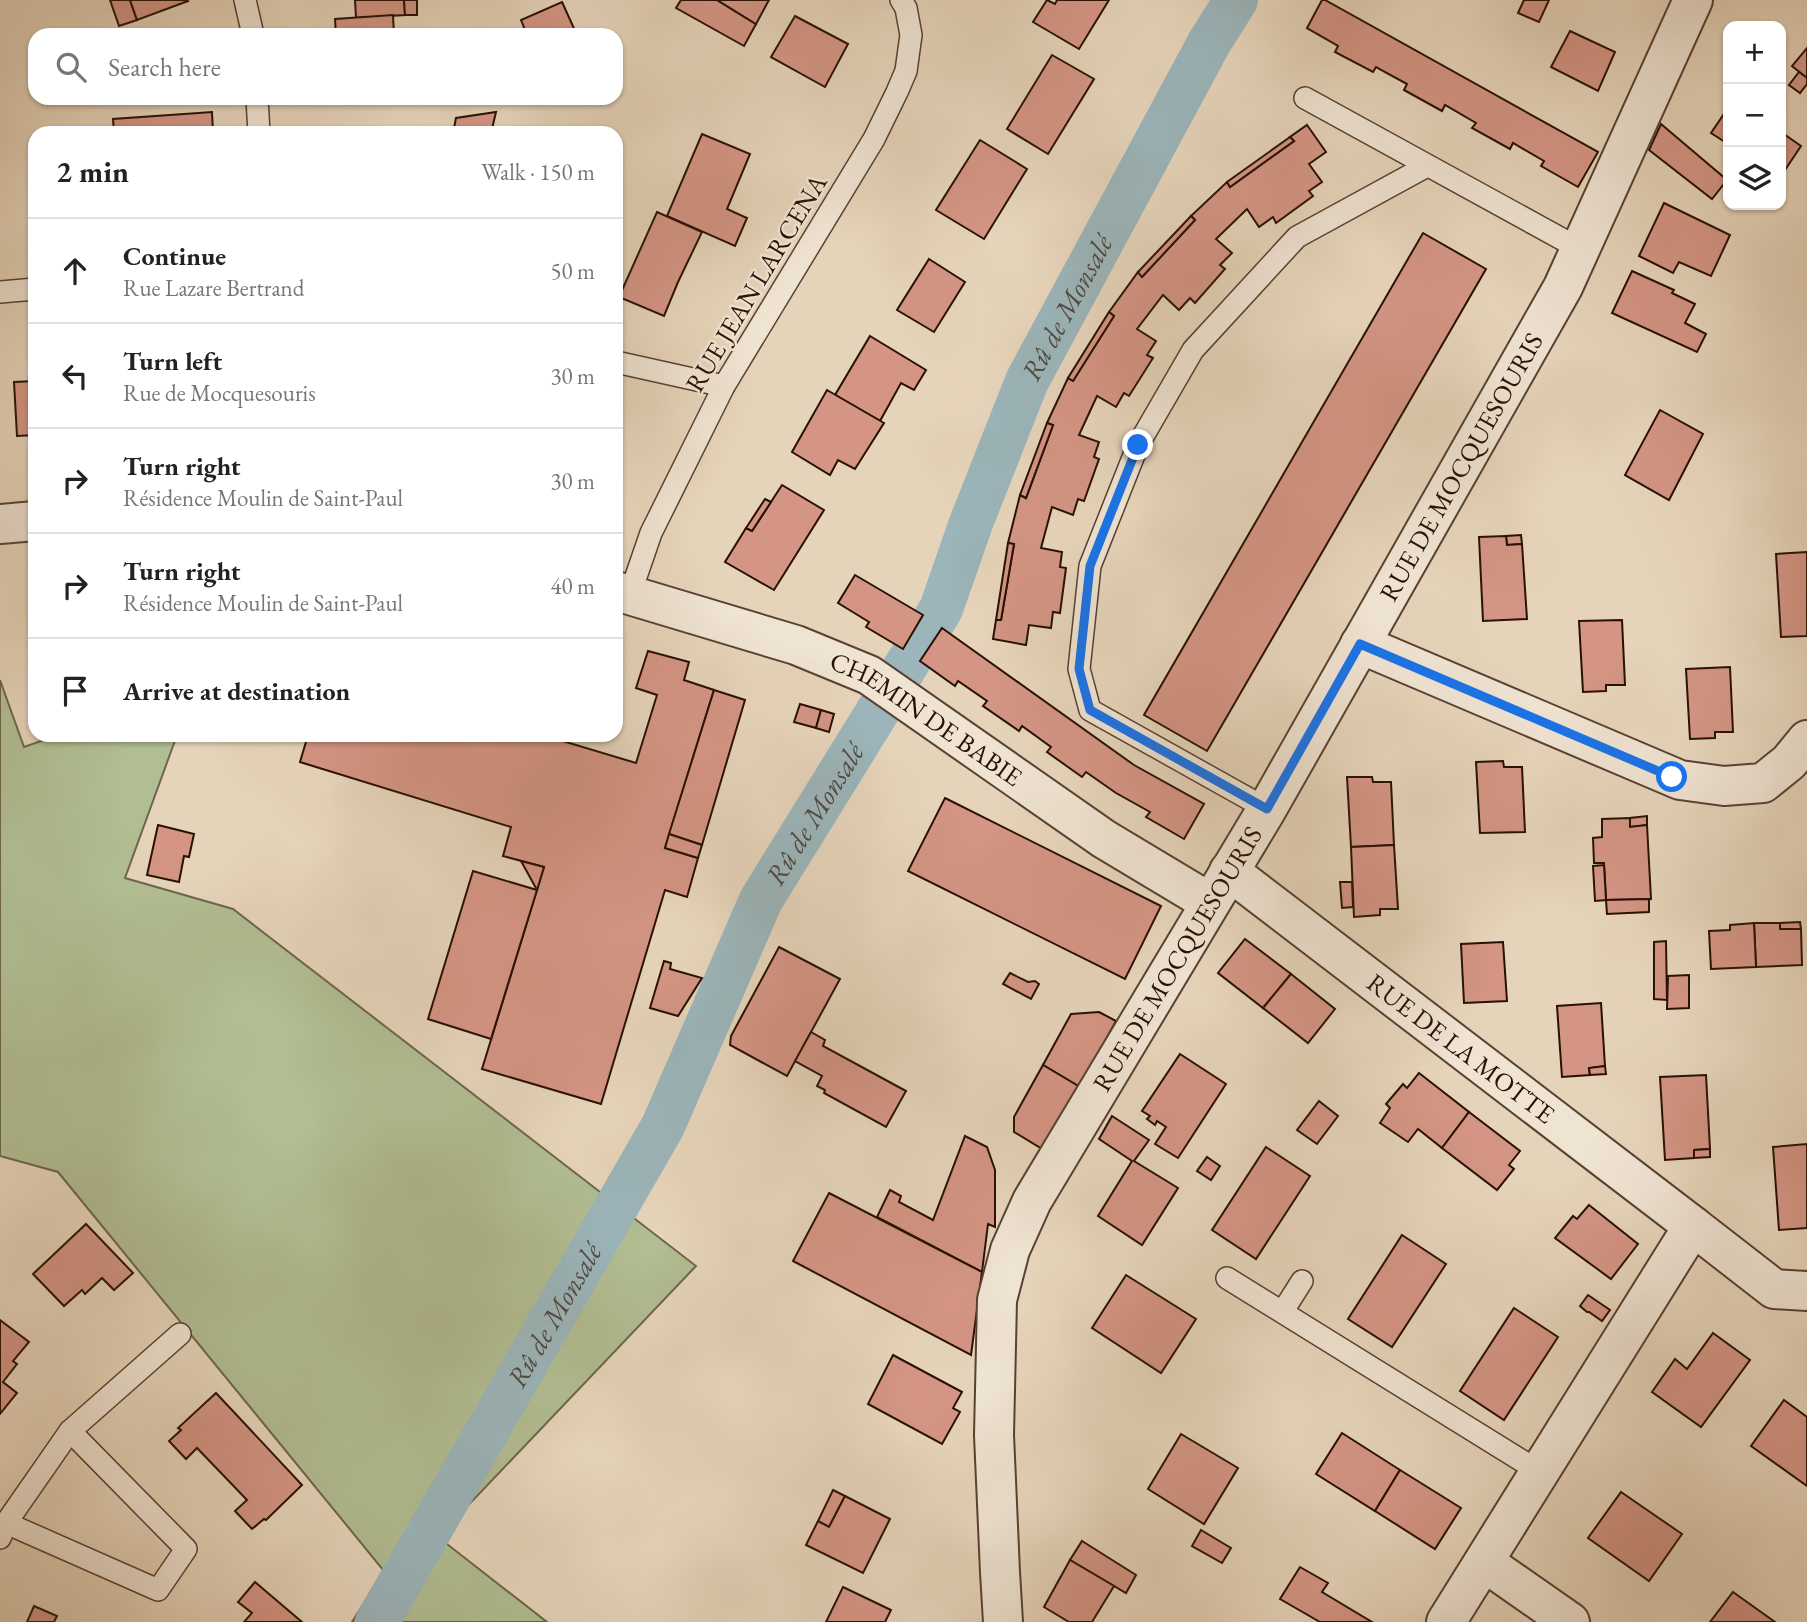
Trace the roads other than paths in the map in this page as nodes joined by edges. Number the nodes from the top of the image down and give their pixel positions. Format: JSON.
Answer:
{"nodes":[{"id":1,"x":245,"y":0,"type":"edge"},
{"id":2,"x":901,"y":0,"type":"edge"},
{"id":3,"x":1693,"y":0,"type":"edge"},
{"id":4,"x":251,"y":28,"type":"edge"},
{"id":5,"x":1305,"y":99,"type":"dead end"},
{"id":6,"x":257,"y":105,"type":"edge"},
{"id":7,"x":258,"y":126,"type":"edge"},
{"id":8,"x":1427,"y":166,"type":"junction"},
{"id":9,"x":1580,"y":250,"type":"junction"},
{"id":10,"x":28,"y":290,"type":"edge"},
{"id":11,"x":0,"y":292,"type":"edge"},
{"id":12,"x":623,"y":364,"type":"edge"},
{"id":13,"x":724,"y":386,"type":"junction"},
{"id":14,"x":28,"y":522,"type":"edge"},
{"id":15,"x":0,"y":524,"type":"edge"},
{"id":16,"x":623,"y":592,"type":"edge"},
{"id":17,"x":1360,"y":644,"type":"junction"},
{"id":18,"x":1807,"y":740,"type":"edge"},
{"id":19,"x":1267,"y":809,"type":"junction"},
{"id":20,"x":1219,"y":886,"type":"junction"},
{"id":21,"x":1693,"y":1226,"type":"junction"},
{"id":22,"x":1227,"y":1278,"type":"dead end"},
{"id":23,"x":1302,"y":1281,"type":"dead end"},
{"id":24,"x":1807,"y":1291,"type":"edge"},
{"id":25,"x":1283,"y":1311,"type":"junction"},
{"id":26,"x":180,"y":1334,"type":"dead end"},
{"id":27,"x":70,"y":1431,"type":"junction"},
{"id":28,"x":1540,"y":1472,"type":"junction"},
{"id":29,"x":3,"y":1531,"type":"edge"},
{"id":30,"x":1484,"y":1562,"type":"junction"},
{"id":31,"x":1003,"y":1622,"type":"edge"},
{"id":32,"x":1446,"y":1622,"type":"edge"},
{"id":33,"x":1570,"y":1622,"type":"edge"}],
"edges":[{"from":1,"to":4,"type":"lane"},
{"from":2,"to":13,"type":"lane","name":"RUE JEAN LARCENA"},
{"from":3,"to":9,"type":"street","name":"RUE DE MOCQUESOURIS"},
{"from":5,"to":8,"type":"lane"},
{"from":6,"to":7,"type":"lane"},
{"from":8,"to":9,"type":"lane"},
{"from":8,"to":19,"type":"lane"},
{"from":9,"to":17,"type":"street","name":"RUE DE MOCQUESOURIS"},
{"from":10,"to":11,"type":"lane"},
{"from":12,"to":13,"type":"lane"},
{"from":13,"to":16,"type":"lane","name":"RUE JEAN LARCENA"},
{"from":14,"to":15,"type":"street"},
{"from":16,"to":20,"type":"street","name":"CHEMIN DE BABIE"},
{"from":17,"to":18,"type":"street"},
{"from":17,"to":19,"type":"street","name":"RUE DE MOCQUESOURIS"},
{"from":19,"to":20,"type":"street","name":"RUE DE MOCQUESOURIS"},
{"from":20,"to":21,"type":"street","name":"RUE DE LA MOTTE"},
{"from":20,"to":31,"type":"street","name":"RUE DE MOCQUESOURIS"},
{"from":21,"to":24,"type":"street","name":"RUE DE LA MOTTE"},
{"from":21,"to":28,"type":"street"},
{"from":22,"to":25,"type":"lane"},
{"from":23,"to":25,"type":"lane"},
{"from":25,"to":28,"type":"lane"},
{"from":26,"to":27,"type":"lane"},
{"from":27,"to":29,"type":"lane"},
{"from":27,"to":29,"type":"lane"},
{"from":28,"to":30,"type":"street"},
{"from":30,"to":32,"type":"street"},
{"from":30,"to":33,"type":"street"}]}
